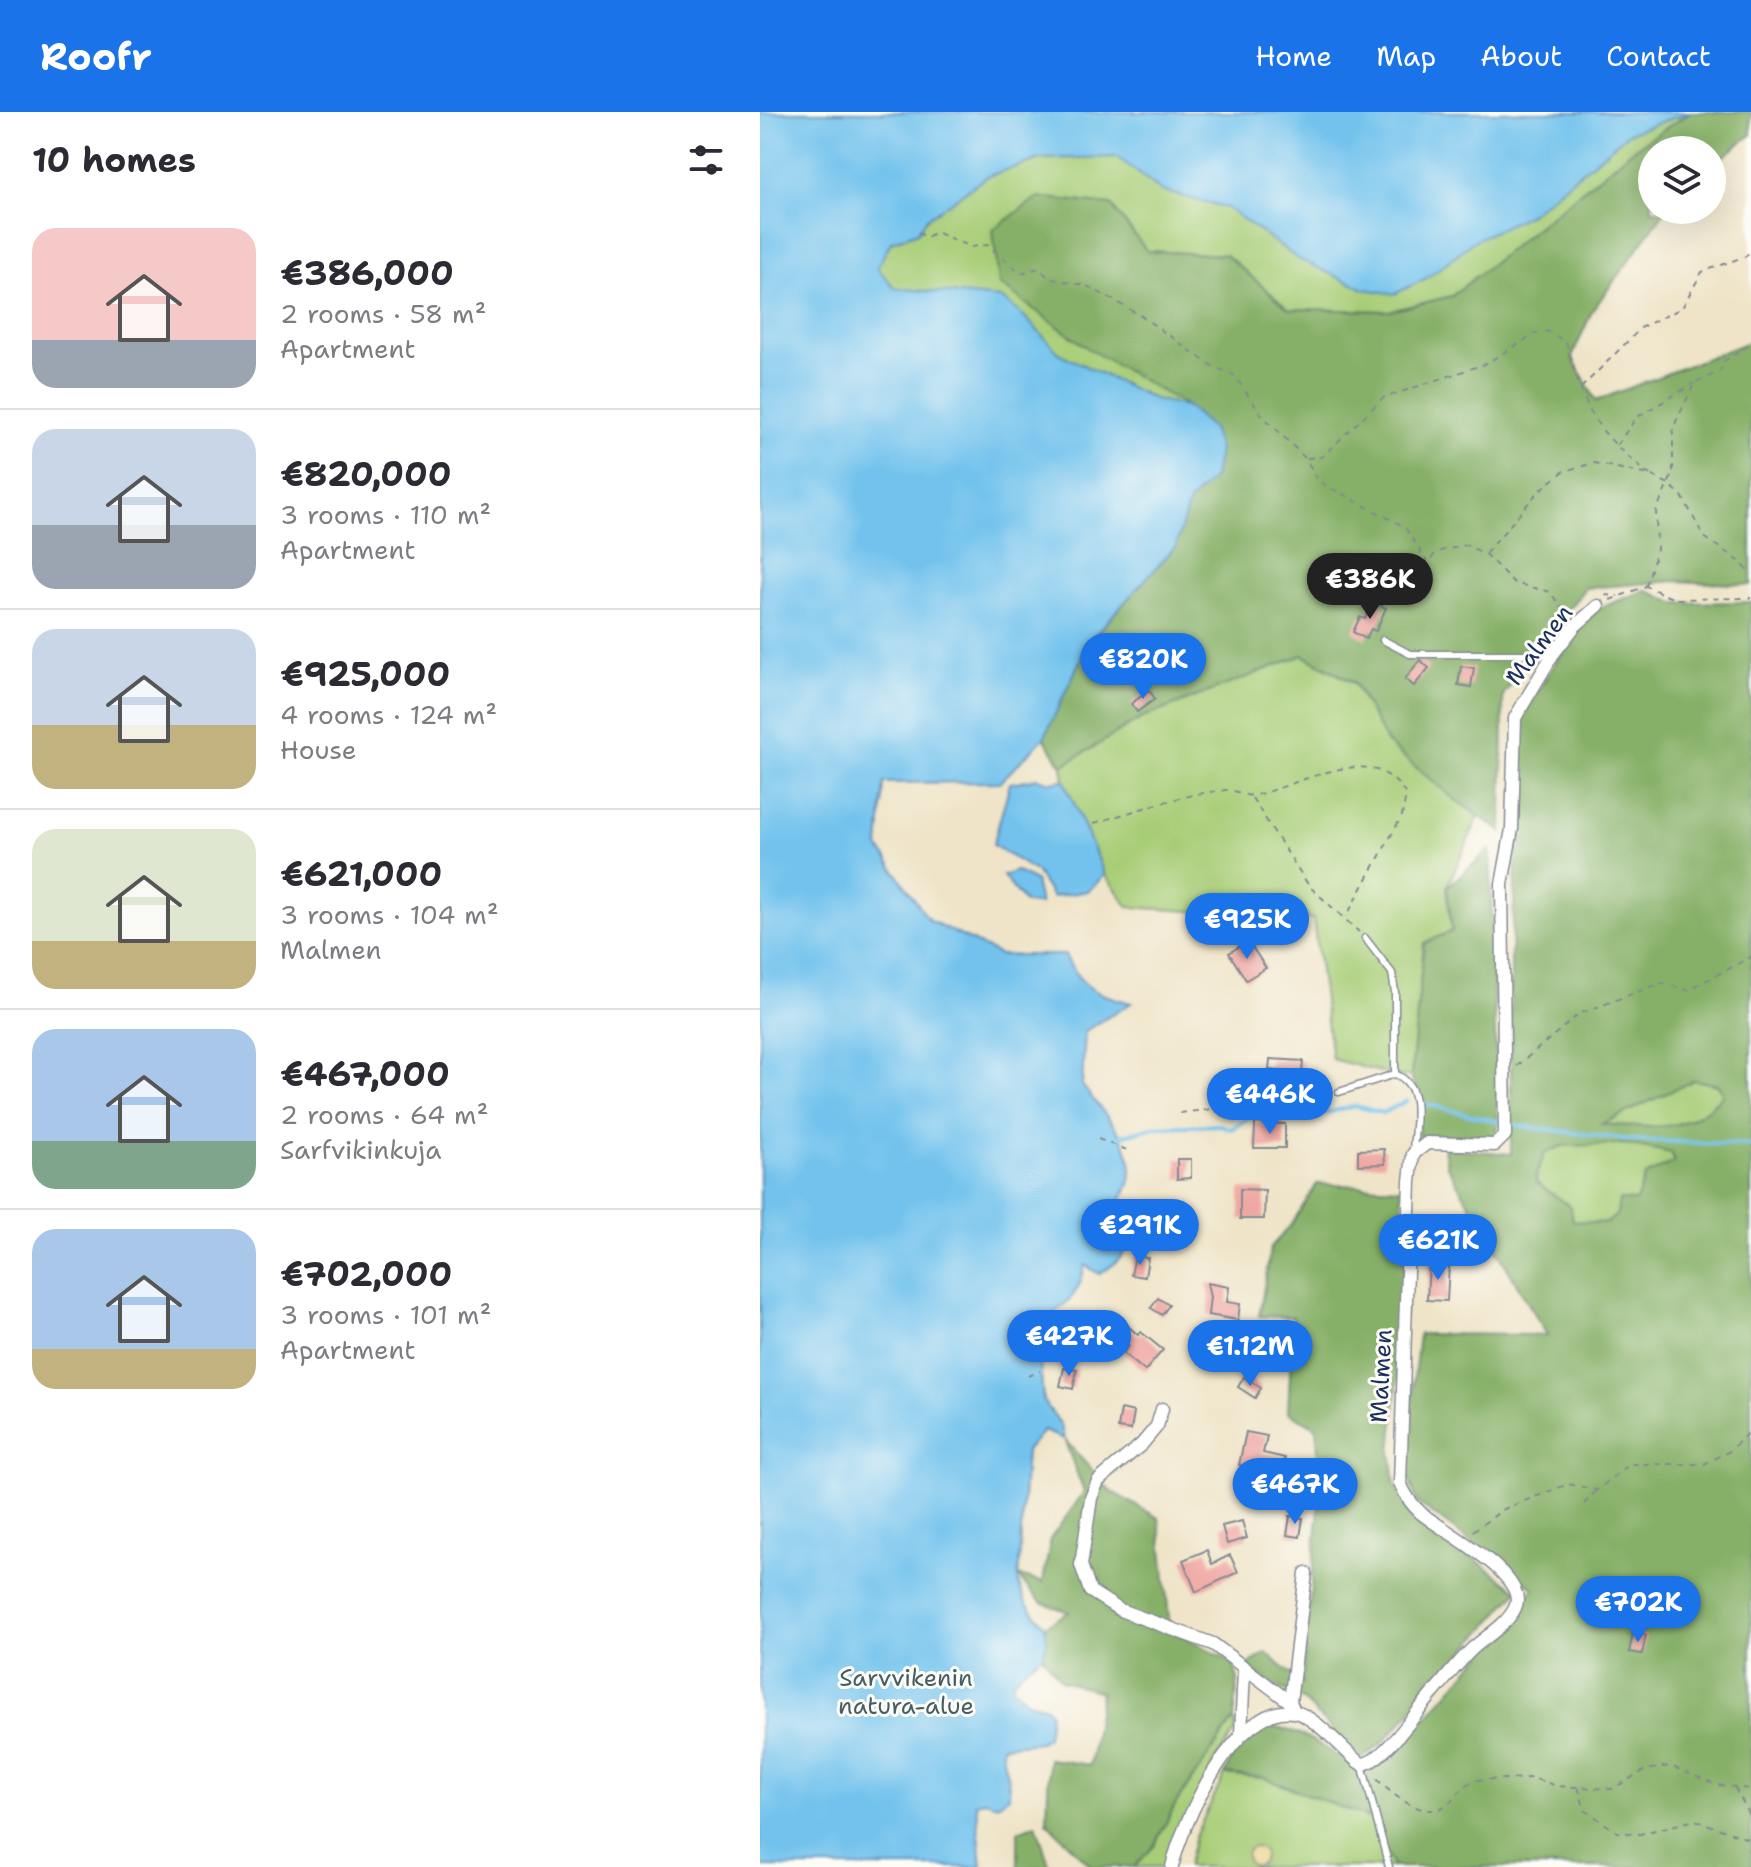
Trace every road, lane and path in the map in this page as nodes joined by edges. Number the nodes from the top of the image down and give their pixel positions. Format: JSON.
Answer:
{"nodes":[{"id":1,"x":918,"y":232,"type":"dead end"},
{"id":2,"x":1751,"y":250,"type":"edge"},
{"id":3,"x":1751,"y":344,"type":"edge"},
{"id":4,"x":1695,"y":382,"type":"junction"},
{"id":5,"x":1580,"y":389,"type":"junction"},
{"id":6,"x":1616,"y":447,"type":"junction"},
{"id":7,"x":1306,"y":459,"type":"junction"},
{"id":8,"x":1650,"y":475,"type":"junction"},
{"id":9,"x":1669,"y":484,"type":"junction"},
{"id":10,"x":1485,"y":554,"type":"junction"},
{"id":11,"x":1751,"y":575,"type":"edge"},
{"id":12,"x":1646,"y":586,"type":"junction"},
{"id":13,"x":1619,"y":596,"type":"dead end"},
{"id":14,"x":1751,"y":598,"type":"edge"},
{"id":15,"x":1598,"y":606,"type":"dead end"},
{"id":16,"x":1575,"y":626,"type":"junction"},
{"id":17,"x":1383,"y":640,"type":"dead end"},
{"id":18,"x":1553,"y":654,"type":"junction"},
{"id":19,"x":1251,"y":797,"type":"junction"},
{"id":20,"x":1094,"y":823,"type":"dead end"},
{"id":21,"x":1346,"y":917,"type":"junction"},
{"id":22,"x":1365,"y":938,"type":"joint"},
{"id":23,"x":1751,"y":957,"type":"edge"},
{"id":24,"x":1395,"y":1074,"type":"junction"},
{"id":25,"x":1504,"y":1077,"type":"junction"},
{"id":26,"x":1339,"y":1092,"type":"joint"},
{"id":27,"x":1180,"y":1113,"type":"dead end"},
{"id":28,"x":1098,"y":1139,"type":"dead end"},
{"id":29,"x":1127,"y":1150,"type":"dead end"},
{"id":30,"x":1413,"y":1154,"type":"junction"},
{"id":31,"x":1040,"y":1371,"type":"dead end"},
{"id":32,"x":1028,"y":1376,"type":"dead end"},
{"id":33,"x":1162,"y":1409,"type":"dead end"},
{"id":34,"x":1751,"y":1430,"type":"edge"},
{"id":35,"x":1597,"y":1490,"type":"junction"},
{"id":36,"x":1584,"y":1504,"type":"dead end"},
{"id":37,"x":1460,"y":1541,"type":"junction"},
{"id":38,"x":1306,"y":1573,"type":"dead end"},
{"id":39,"x":1244,"y":1670,"type":"junction"},
{"id":40,"x":1292,"y":1707,"type":"junction"},
{"id":41,"x":1241,"y":1734,"type":"junction"},
{"id":42,"x":1362,"y":1764,"type":"junction"},
{"id":43,"x":1578,"y":1787,"type":"junction"},
{"id":44,"x":1735,"y":1787,"type":"junction"},
{"id":45,"x":1751,"y":1789,"type":"edge"},
{"id":46,"x":1751,"y":1817,"type":"edge"},
{"id":47,"x":1751,"y":1840,"type":"edge"},
{"id":48,"x":1172,"y":1867,"type":"edge"},
{"id":49,"x":1389,"y":1867,"type":"edge"}],
"edges":[{"from":1,"to":7,"type":"path"},
{"from":2,"to":5,"type":"path"},
{"from":3,"to":4,"type":"path"},
{"from":4,"to":6,"type":"path"},
{"from":4,"to":9,"type":"path"},
{"from":5,"to":6,"type":"path"},
{"from":5,"to":7,"type":"path"},
{"from":6,"to":8,"type":"path"},
{"from":7,"to":10,"type":"path"},
{"from":8,"to":9,"type":"path"},
{"from":8,"to":10,"type":"path"},
{"from":9,"to":11,"type":"path"},
{"from":9,"to":12,"type":"path"},
{"from":10,"to":16,"type":"path"},
{"from":12,"to":13,"type":"path"},
{"from":12,"to":14,"type":"path"},
{"from":15,"to":16,"type":"street","name":"Malmen"},
{"from":16,"to":18,"type":"street","name":"Malmen"},
{"from":17,"to":18,"type":"lane"},
{"from":18,"to":25,"type":"street","name":"Malmen"},
{"from":19,"to":20,"type":"path"},
{"from":19,"to":21,"type":"path"},
{"from":19,"to":21,"type":"path"},
{"from":21,"to":22,"type":"path"},
{"from":22,"to":24,"type":"lane"},
{"from":23,"to":25,"type":"path"},
{"from":24,"to":26,"type":"lane"},
{"from":24,"to":30,"type":"lane"},
{"from":25,"to":30,"type":"street","name":"Malmen"},
{"from":26,"to":27,"type":"path"},
{"from":28,"to":29,"type":"path"},
{"from":30,"to":37,"type":"street","name":"Malmen"},
{"from":31,"to":32,"type":"path"},
{"from":33,"to":39,"type":"street"},
{"from":34,"to":35,"type":"path"},
{"from":35,"to":36,"type":"path"},
{"from":35,"to":37,"type":"path"},
{"from":37,"to":42,"type":"street","name":"Malmen"},
{"from":38,"to":40,"type":"street"},
{"from":39,"to":40,"type":"street"},
{"from":39,"to":41,"type":"street"},
{"from":40,"to":41,"type":"street"},
{"from":40,"to":42,"type":"street"},
{"from":41,"to":48,"type":"street"},
{"from":42,"to":43,"type":"path"},
{"from":42,"to":49,"type":"lane"},
{"from":43,"to":44,"type":"path"},
{"from":43,"to":47,"type":"path"},
{"from":44,"to":45,"type":"path"},
{"from":44,"to":46,"type":"path"}]}
